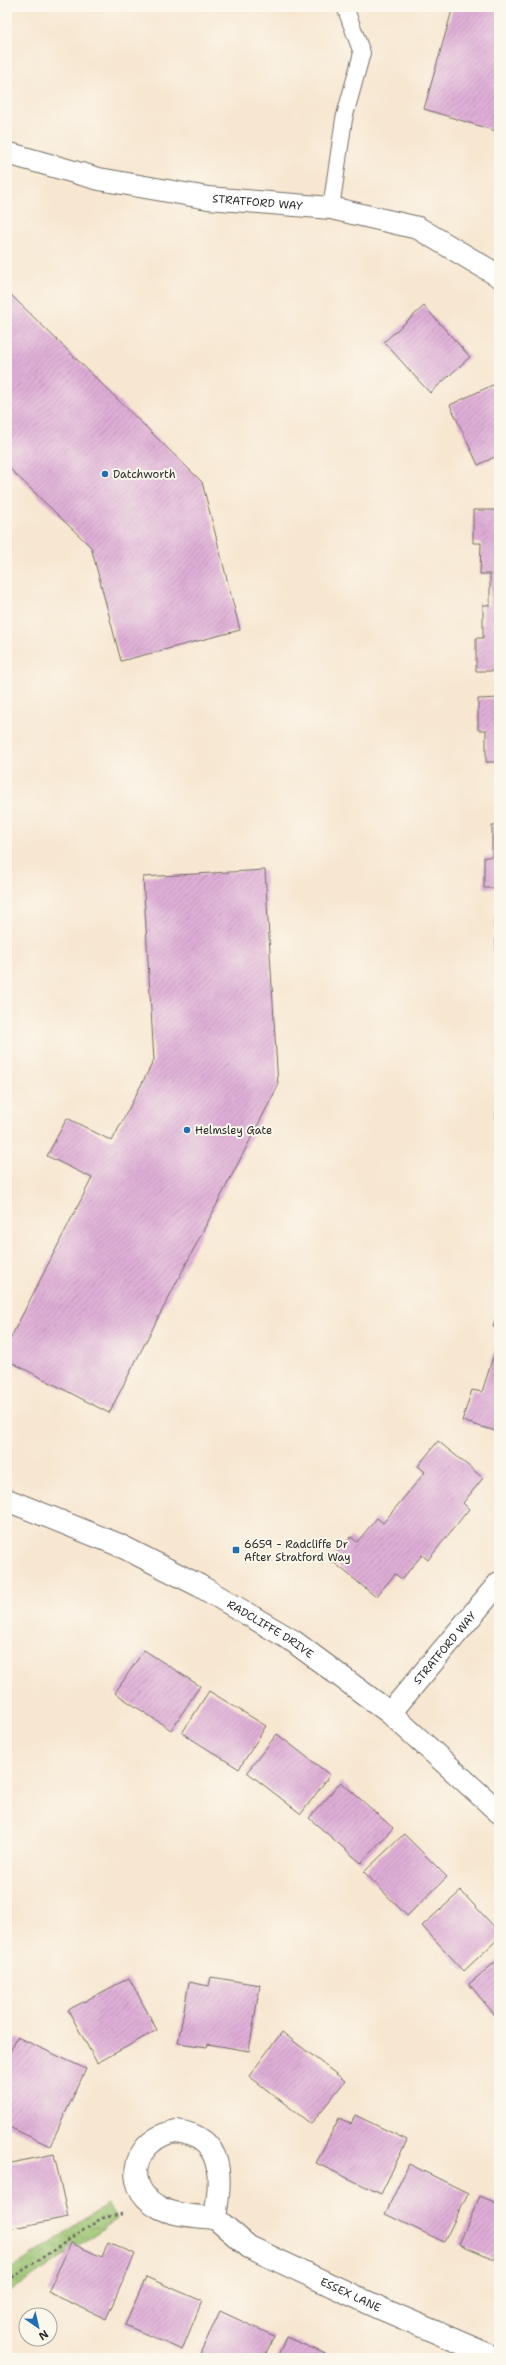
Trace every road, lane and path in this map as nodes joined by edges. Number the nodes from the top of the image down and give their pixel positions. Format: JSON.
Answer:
{"nodes":[{"id":1,"x":345,"y":7,"type":"edge"},
{"id":2,"x":7,"y":153,"type":"edge"},
{"id":3,"x":331,"y":208,"type":"junction"},
{"id":4,"x":499,"y":274,"type":"edge"},
{"id":5,"x":7,"y":1500,"type":"edge"},
{"id":6,"x":499,"y":1583,"type":"edge"},
{"id":7,"x":390,"y":1713,"type":"junction"},
{"id":8,"x":499,"y":1812,"type":"edge"},
{"id":9,"x":158,"y":2207,"type":"junction"},
{"id":10,"x":215,"y":2218,"type":"junction"},
{"id":11,"x":7,"y":2281,"type":"edge"},
{"id":12,"x":496,"y":2358,"type":"edge"}],
"edges":[{"from":1,"to":3,"type":"lane"},
{"from":2,"to":3,"type":"street","name":"STRATFORD WAY"},
{"from":3,"to":4,"type":"street","name":"STRATFORD WAY"},
{"from":5,"to":7,"type":"street","name":"RADCLIFFE DRIVE"},
{"from":6,"to":7,"type":"street","name":"STRATFORD WAY"},
{"from":7,"to":8,"type":"street","name":"RADCLIFFE DRIVE"},
{"from":9,"to":10,"type":"street"},
{"from":9,"to":10,"type":"street"},
{"from":9,"to":11,"type":"path"},
{"from":10,"to":12,"type":"street","name":"ESSEX LANE"}]}
